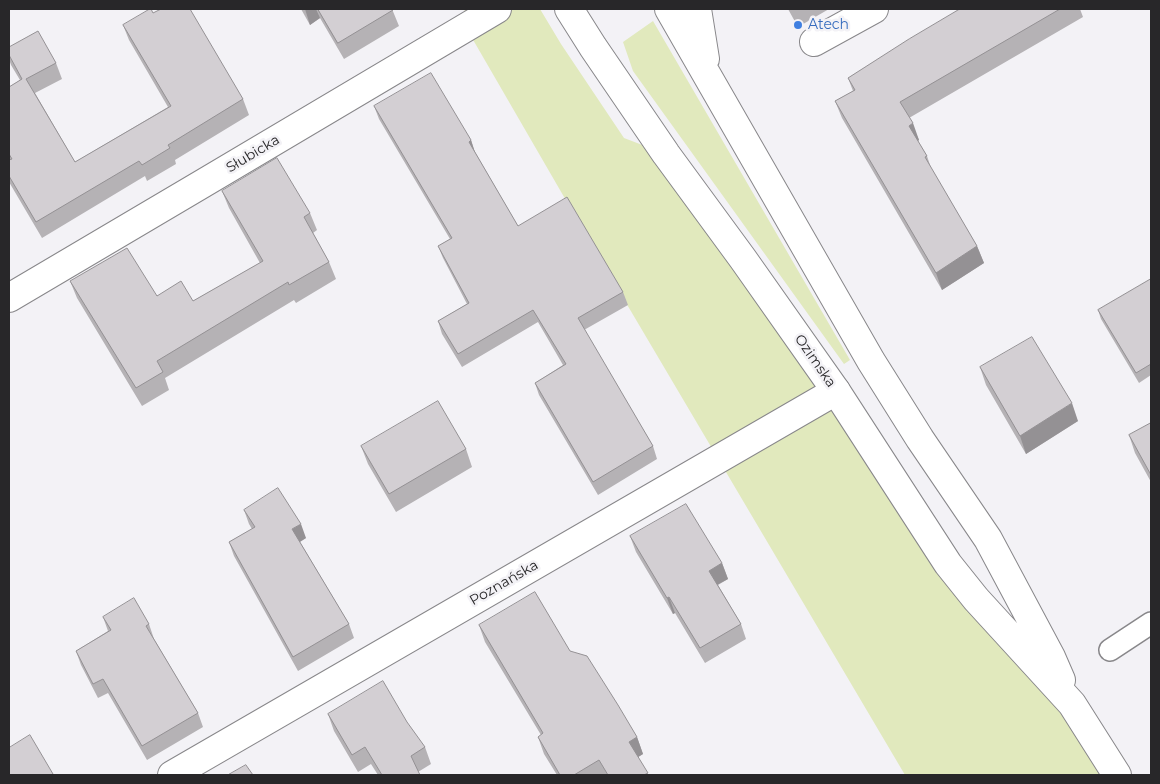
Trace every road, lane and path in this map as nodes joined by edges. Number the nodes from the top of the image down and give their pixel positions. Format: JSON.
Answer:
{"nodes":[{"id":1,"x":497,"y":9,"type":"edge"},
{"id":2,"x":569,"y":9,"type":"edge"},
{"id":3,"x":592,"y":9,"type":"edge"},
{"id":4,"x":669,"y":9,"type":"edge"},
{"id":5,"x":697,"y":9,"type":"edge"},
{"id":6,"x":874,"y":9,"type":"edge"},
{"id":7,"x":814,"y":42,"type":"dead end"},
{"id":8,"x":593,"y":47,"type":"junction"},
{"id":9,"x":714,"y":89,"type":"junction"},
{"id":10,"x":9,"y":298,"type":"edge"},
{"id":11,"x":836,"y":391,"type":"junction"},
{"id":12,"x":1151,"y":623,"type":"edge"},
{"id":13,"x":1110,"y":650,"type":"dead end"},
{"id":14,"x":1072,"y":704,"type":"junction"},
{"id":15,"x":172,"y":775,"type":"edge"},
{"id":16,"x":1117,"y":775,"type":"edge"}],
"edges":[{"from":1,"to":10,"type":"main road","name":"Słubicka"},
{"from":2,"to":8,"type":"main road","name":"Ozimska"},
{"from":3,"to":8,"type":"main road"},
{"from":4,"to":9,"type":"main road","name":"Ozimska"},
{"from":5,"to":9,"type":"main road"},
{"from":6,"to":7,"type":"main road"},
{"from":8,"to":11,"type":"main road","name":"Ozimska"},
{"from":9,"to":14,"type":"main road","name":"Ozimska"},
{"from":11,"to":14,"type":"main road","name":"Ozimska"},
{"from":11,"to":15,"type":"main road","name":"Poznańska"},
{"from":12,"to":13,"type":"lane"},
{"from":14,"to":16,"type":"main road","name":"Ozimska"}]}
